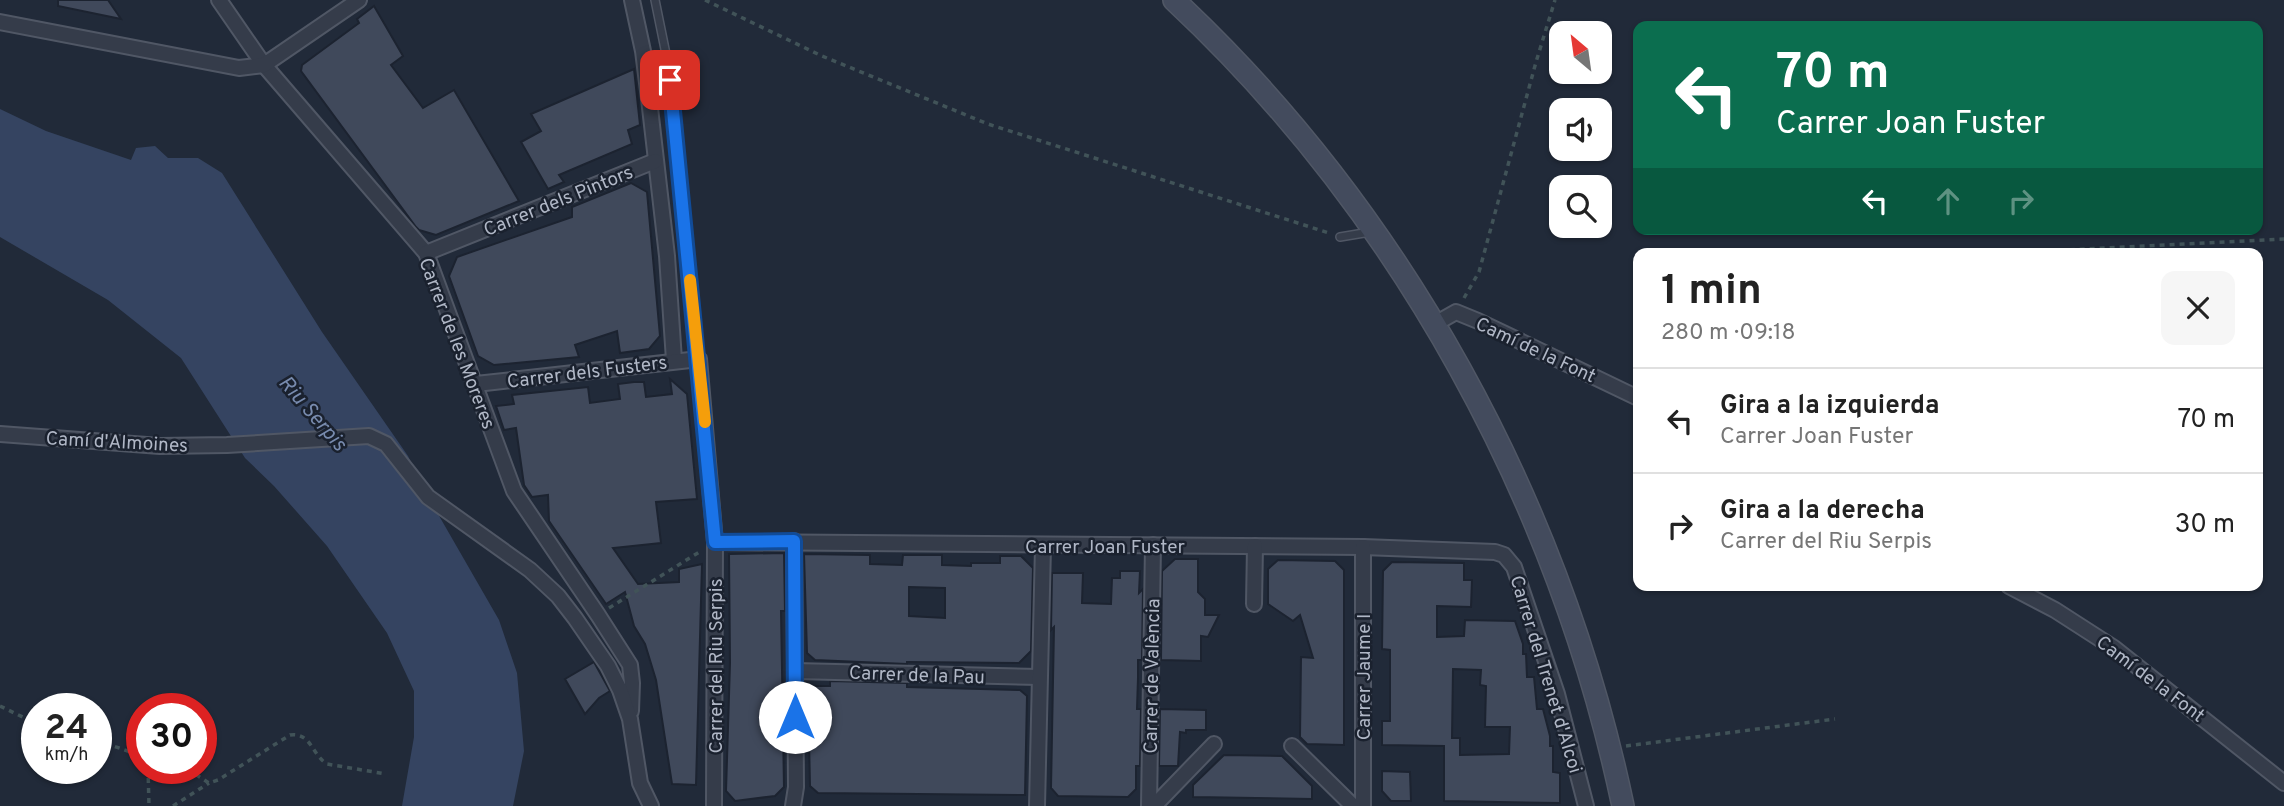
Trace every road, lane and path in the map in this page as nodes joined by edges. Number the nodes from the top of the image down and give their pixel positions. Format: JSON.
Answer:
{"nodes":[{"id":1,"x":219,"y":0,"type":"edge"},
{"id":2,"x":359,"y":0,"type":"edge"},
{"id":3,"x":632,"y":0,"type":"edge"},
{"id":4,"x":655,"y":0,"type":"edge"},
{"id":5,"x":705,"y":0,"type":"edge"},
{"id":6,"x":1174,"y":0,"type":"edge"},
{"id":7,"x":1555,"y":0,"type":"edge"},
{"id":8,"x":0,"y":22,"type":"edge"},
{"id":9,"x":264,"y":65,"type":"junction"},
{"id":10,"x":655,"y":162,"type":"junction"},
{"id":11,"x":1373,"y":231,"type":"junction"},
{"id":12,"x":1340,"y":237,"type":"joint"},
{"id":13,"x":2284,"y":239,"type":"edge"},
{"id":14,"x":2126,"y":248,"type":"edge"},
{"id":15,"x":426,"y":253,"type":"junction"},
{"id":16,"x":1456,"y":312,"type":"junction"},
{"id":17,"x":1433,"y":325,"type":"junction"},
{"id":18,"x":699,"y":359,"type":"junction"},
{"id":19,"x":674,"y":360,"type":"junction"},
{"id":20,"x":476,"y":384,"type":"junction"},
{"id":21,"x":1633,"y":396,"type":"edge"},
{"id":22,"x":0,"y":434,"type":"edge"},
{"id":23,"x":794,"y":541,"type":"junction"},
{"id":24,"x":715,"y":542,"type":"junction"},
{"id":25,"x":1153,"y":545,"type":"junction"},
{"id":26,"x":1043,"y":546,"type":"junction"},
{"id":27,"x":1255,"y":546,"type":"junction"},
{"id":28,"x":1363,"y":547,"type":"junction"},
{"id":29,"x":1495,"y":552,"type":"joint"},
{"id":30,"x":2019,"y":591,"type":"edge"},
{"id":31,"x":1254,"y":604,"type":"dead end"},
{"id":32,"x":598,"y":615,"type":"junction"},
{"id":33,"x":795,"y":671,"type":"junction"},
{"id":34,"x":1039,"y":677,"type":"junction"},
{"id":35,"x":0,"y":706,"type":"edge"},
{"id":36,"x":21,"y":716,"type":"edge"},
{"id":37,"x":631,"y":719,"type":"junction"},
{"id":38,"x":1835,"y":719,"type":"dead end"},
{"id":39,"x":1214,"y":744,"type":"dead end"},
{"id":40,"x":1292,"y":746,"type":"dead end"},
{"id":41,"x":1610,"y":748,"type":"junction"},
{"id":42,"x":386,"y":774,"type":"dead end"},
{"id":43,"x":217,"y":780,"type":"edge"},
{"id":44,"x":2284,"y":783,"type":"edge"},
{"id":45,"x":148,"y":784,"type":"edge"},
{"id":46,"x":207,"y":784,"type":"edge"},
{"id":47,"x":149,"y":806,"type":"edge"},
{"id":48,"x":173,"y":806,"type":"edge"},
{"id":49,"x":651,"y":806,"type":"edge"},
{"id":50,"x":714,"y":806,"type":"edge"},
{"id":51,"x":793,"y":806,"type":"edge"},
{"id":52,"x":1037,"y":806,"type":"edge"},
{"id":53,"x":1149,"y":806,"type":"edge"},
{"id":54,"x":1154,"y":806,"type":"edge"},
{"id":55,"x":1353,"y":806,"type":"edge"},
{"id":56,"x":1363,"y":806,"type":"edge"},
{"id":57,"x":1586,"y":806,"type":"edge"},
{"id":58,"x":1623,"y":806,"type":"edge"}],
"edges":[{"from":1,"to":9,"type":"street","name":"Carrer de les Moreres"},
{"from":2,"to":9,"type":"street"},
{"from":3,"to":10,"type":"street","name":"Carrer dels Pintors"},
{"from":4,"to":18,"type":"lane"},
{"from":5,"to":12,"type":"path"},
{"from":6,"to":11,"type":"main road"},
{"from":7,"to":16,"type":"path"},
{"from":8,"to":9,"type":"street"},
{"from":9,"to":15,"type":"street","name":"Carrer de les Moreres"},
{"from":10,"to":15,"type":"street","name":"Carrer dels Pintors"},
{"from":10,"to":19,"type":"street"},
{"from":11,"to":12,"type":"lane"},
{"from":11,"to":17,"type":"main road"},
{"from":13,"to":14,"type":"path"},
{"from":15,"to":20,"type":"street","name":"Carrer de les Moreres"},
{"from":16,"to":17,"type":"street","name":"Camí de la Font"},
{"from":16,"to":21,"type":"street","name":"Camí de la Font"},
{"from":17,"to":41,"type":"main road"},
{"from":18,"to":19,"type":"street","name":"Carrer dels Fusters"},
{"from":18,"to":24,"type":"street","name":"Carrer del Riu Serpis"},
{"from":19,"to":20,"type":"street","name":"Carrer dels Fusters"},
{"from":20,"to":32,"type":"street","name":"Carrer de les Moreres"},
{"from":22,"to":37,"type":"street","name":"Camí d'Almoines"},
{"from":23,"to":24,"type":"street","name":"Carrer Joan Fuster"},
{"from":23,"to":26,"type":"street","name":"Carrer Joan Fuster"},
{"from":23,"to":33,"type":"street"},
{"from":24,"to":32,"type":"path"},
{"from":24,"to":50,"type":"street","name":"Carrer del Riu Serpis"},
{"from":25,"to":26,"type":"street","name":"Carrer Joan Fuster"},
{"from":25,"to":27,"type":"street","name":"Carrer Joan Fuster"},
{"from":25,"to":53,"type":"street","name":"Carrer de València"},
{"from":26,"to":34,"type":"street"},
{"from":27,"to":28,"type":"street","name":"Carrer Joan Fuster"},
{"from":27,"to":31,"type":"street"},
{"from":28,"to":29,"type":"street","name":"Carrer Joan Fuster"},
{"from":28,"to":56,"type":"street","name":"Carrer Jaume I"},
{"from":29,"to":57,"type":"street","name":"Carrer del Trenet d'Alcoi"},
{"from":30,"to":44,"type":"street","name":"Camí de la Font"},
{"from":32,"to":37,"type":"street","name":"Carrer de les Moreres"},
{"from":33,"to":34,"type":"street","name":"Carrer de la Pau"},
{"from":33,"to":51,"type":"street"},
{"from":34,"to":52,"type":"street"},
{"from":35,"to":36,"type":"path"},
{"from":37,"to":49,"type":"street"},
{"from":38,"to":41,"type":"path"},
{"from":39,"to":54,"type":"street"},
{"from":40,"to":55,"type":"street"},
{"from":41,"to":58,"type":"main road"},
{"from":42,"to":43,"type":"path"},
{"from":45,"to":47,"type":"path"},
{"from":46,"to":48,"type":"path"}]}
